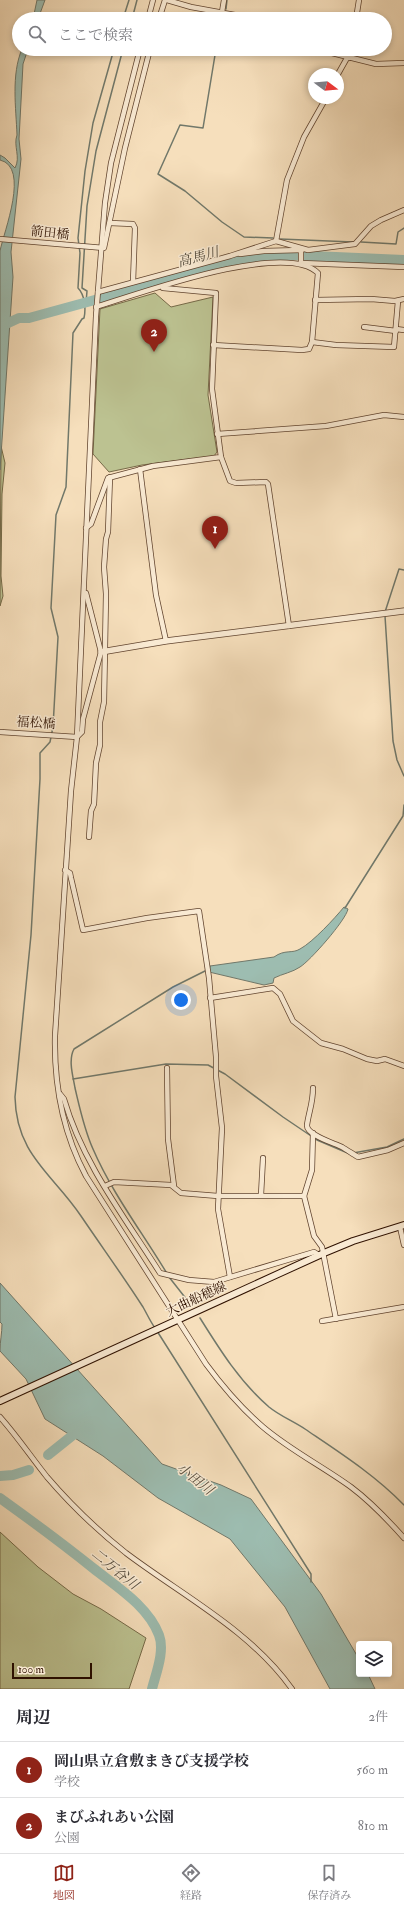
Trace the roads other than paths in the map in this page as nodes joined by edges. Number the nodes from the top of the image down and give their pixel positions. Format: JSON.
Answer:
{"nodes":[{"id":1,"x":153,"y":0,"type":"edge"},
{"id":2,"x":166,"y":0,"type":"edge"},
{"id":3,"x":224,"y":0,"type":"edge"},
{"id":4,"x":359,"y":0,"type":"edge"},
{"id":5,"x":150,"y":12,"type":"edge"},
{"id":6,"x":162,"y":12,"type":"edge"},
{"id":7,"x":222,"y":12,"type":"joint"},
{"id":8,"x":357,"y":12,"type":"edge"},
{"id":9,"x":138,"y":56,"type":"edge"},
{"id":10,"x":148,"y":56,"type":"edge"},
{"id":11,"x":341,"y":56,"type":"edge"},
{"id":12,"x":348,"y":58,"type":"junction"},
{"id":13,"x":404,"y":63,"type":"edge"},
{"id":14,"x":342,"y":68,"type":"edge"},
{"id":15,"x":323,"y":104,"type":"edge"},
{"id":16,"x":404,"y":210,"type":"edge"},
{"id":17,"x":110,"y":223,"type":"junction"},
{"id":18,"x":0,"y":239,"type":"edge"},
{"id":19,"x":276,"y":241,"type":"junction"},
{"id":20,"x":99,"y":249,"type":"junction"},
{"id":21,"x":308,"y":250,"type":"junction"},
{"id":22,"x":301,"y":251,"type":"junction"},
{"id":23,"x":230,"y":256,"type":"junction"},
{"id":24,"x":301,"y":262,"type":"junction"},
{"id":25,"x":404,"y":267,"type":"edge"},
{"id":26,"x":133,"y":282,"type":"junction"},
{"id":27,"x":161,"y":287,"type":"junction"},
{"id":28,"x":98,"y":293,"type":"junction"},
{"id":29,"x":404,"y":299,"type":"edge"},
{"id":30,"x":316,"y":300,"type":"junction"},
{"id":31,"x":398,"y":301,"type":"junction"},
{"id":32,"x":97,"y":305,"type":"junction"},
{"id":33,"x":364,"y":327,"type":"dead end"},
{"id":34,"x":396,"y":330,"type":"junction"},
{"id":35,"x":404,"y":330,"type":"edge"},
{"id":36,"x":312,"y":342,"type":"junction"},
{"id":37,"x":213,"y":345,"type":"junction"},
{"id":38,"x":404,"y":417,"type":"edge"},
{"id":39,"x":217,"y":434,"type":"junction"},
{"id":40,"x":221,"y":457,"type":"junction"},
{"id":41,"x":140,"y":469,"type":"junction"},
{"id":42,"x":110,"y":477,"type":"junction"},
{"id":43,"x":86,"y":528,"type":"junction"},
{"id":44,"x":85,"y":592,"type":"junction"},
{"id":45,"x":404,"y":611,"type":"edge"},
{"id":46,"x":289,"y":626,"type":"junction"},
{"id":47,"x":166,"y":641,"type":"junction"},
{"id":48,"x":103,"y":651,"type":"junction"},
{"id":49,"x":0,"y":732,"type":"edge"},
{"id":50,"x":77,"y":737,"type":"junction"},
{"id":51,"x":89,"y":837,"type":"dead end"},
{"id":52,"x":65,"y":870,"type":"junction"},
{"id":53,"x":210,"y":998,"type":"junction"},
{"id":54,"x":404,"y":1066,"type":"edge"},
{"id":55,"x":167,"y":1068,"type":"dead end"},
{"id":56,"x":313,"y":1088,"type":"dead end"},
{"id":57,"x":59,"y":1092,"type":"junction"},
{"id":58,"x":313,"y":1133,"type":"junction"},
{"id":59,"x":404,"y":1143,"type":"edge"},
{"id":60,"x":263,"y":1158,"type":"dead end"},
{"id":61,"x":108,"y":1184,"type":"junction"},
{"id":62,"x":174,"y":1186,"type":"junction"},
{"id":63,"x":261,"y":1195,"type":"junction"},
{"id":64,"x":218,"y":1196,"type":"junction"},
{"id":65,"x":304,"y":1196,"type":"junction"},
{"id":66,"x":402,"y":1226,"type":"edge"},
{"id":67,"x":404,"y":1245,"type":"edge"},
{"id":68,"x":321,"y":1254,"type":"junction"},
{"id":69,"x":230,"y":1277,"type":"junction"},
{"id":70,"x":404,"y":1307,"type":"edge"},
{"id":71,"x":336,"y":1319,"type":"junction"},
{"id":72,"x":178,"y":1320,"type":"junction"},
{"id":73,"x":322,"y":1321,"type":"dead end"},
{"id":74,"x":0,"y":1401,"type":"edge"},
{"id":75,"x":0,"y":1417,"type":"edge"},
{"id":76,"x":404,"y":1538,"type":"edge"},
{"id":77,"x":292,"y":1689,"type":"edge"}],
"edges":[{"from":1,"to":5,"type":"street"},
{"from":2,"to":6,"type":"street"},
{"from":2,"to":7,"type":"street"},
{"from":3,"to":7,"type":"street"},
{"from":4,"to":8,"type":"street"},
{"from":9,"to":20,"type":"street"},
{"from":10,"to":17,"type":"street"},
{"from":11,"to":12,"type":"street"},
{"from":12,"to":13,"type":"street"},
{"from":12,"to":14,"type":"street"},
{"from":15,"to":19,"type":"street"},
{"from":16,"to":21,"type":"street"},
{"from":17,"to":20,"type":"street"},
{"from":17,"to":26,"type":"street"},
{"from":18,"to":20,"type":"street","name":"箭田橋"},
{"from":19,"to":21,"type":"street"},
{"from":19,"to":23,"type":"street"},
{"from":20,"to":28,"type":"street"},
{"from":21,"to":22,"type":"street"},
{"from":22,"to":23,"type":"street"},
{"from":22,"to":24,"type":"street"},
{"from":23,"to":26,"type":"street"},
{"from":24,"to":25,"type":"street"},
{"from":24,"to":27,"type":"street"},
{"from":24,"to":30,"type":"street"},
{"from":26,"to":28,"type":"street"},
{"from":27,"to":32,"type":"street"},
{"from":27,"to":37,"type":"street"},
{"from":28,"to":32,"type":"street"},
{"from":29,"to":31,"type":"street"},
{"from":30,"to":31,"type":"street"},
{"from":30,"to":36,"type":"street"},
{"from":31,"to":34,"type":"street"},
{"from":32,"to":43,"type":"street"},
{"from":33,"to":34,"type":"street"},
{"from":34,"to":35,"type":"street"},
{"from":34,"to":36,"type":"street"},
{"from":36,"to":37,"type":"street"},
{"from":37,"to":39,"type":"street"},
{"from":38,"to":39,"type":"street"},
{"from":39,"to":40,"type":"street"},
{"from":40,"to":41,"type":"street"},
{"from":40,"to":46,"type":"street"},
{"from":41,"to":42,"type":"street"},
{"from":41,"to":47,"type":"street"},
{"from":42,"to":43,"type":"street"},
{"from":42,"to":48,"type":"street"},
{"from":43,"to":44,"type":"street"},
{"from":44,"to":48,"type":"street"},
{"from":44,"to":50,"type":"street"},
{"from":45,"to":46,"type":"street"},
{"from":46,"to":47,"type":"street"},
{"from":47,"to":48,"type":"street"},
{"from":48,"to":50,"type":"street"},
{"from":48,"to":51,"type":"street"},
{"from":49,"to":50,"type":"street","name":"福松橋"},
{"from":50,"to":52,"type":"street"},
{"from":52,"to":53,"type":"street"},
{"from":52,"to":57,"type":"street"},
{"from":53,"to":54,"type":"street"},
{"from":53,"to":64,"type":"street"},
{"from":55,"to":62,"type":"street"},
{"from":56,"to":58,"type":"street"},
{"from":57,"to":61,"type":"street"},
{"from":57,"to":72,"type":"street"},
{"from":58,"to":59,"type":"street"},
{"from":58,"to":65,"type":"street"},
{"from":60,"to":63,"type":"street"},
{"from":61,"to":62,"type":"street"},
{"from":61,"to":69,"type":"street"},
{"from":62,"to":64,"type":"street"},
{"from":63,"to":64,"type":"street"},
{"from":63,"to":65,"type":"street"},
{"from":64,"to":69,"type":"street"},
{"from":65,"to":68,"type":"street"},
{"from":66,"to":67,"type":"street"},
{"from":66,"to":68,"type":"main road","name":"大曲船穂線"},
{"from":68,"to":69,"type":"street"},
{"from":68,"to":71,"type":"street"},
{"from":68,"to":72,"type":"main road","name":"大曲船穂線"},
{"from":70,"to":71,"type":"street"},
{"from":71,"to":73,"type":"street"},
{"from":72,"to":74,"type":"main road","name":"大曲船穂線"},
{"from":72,"to":76,"type":"street"},
{"from":75,"to":77,"type":"street"}]}
